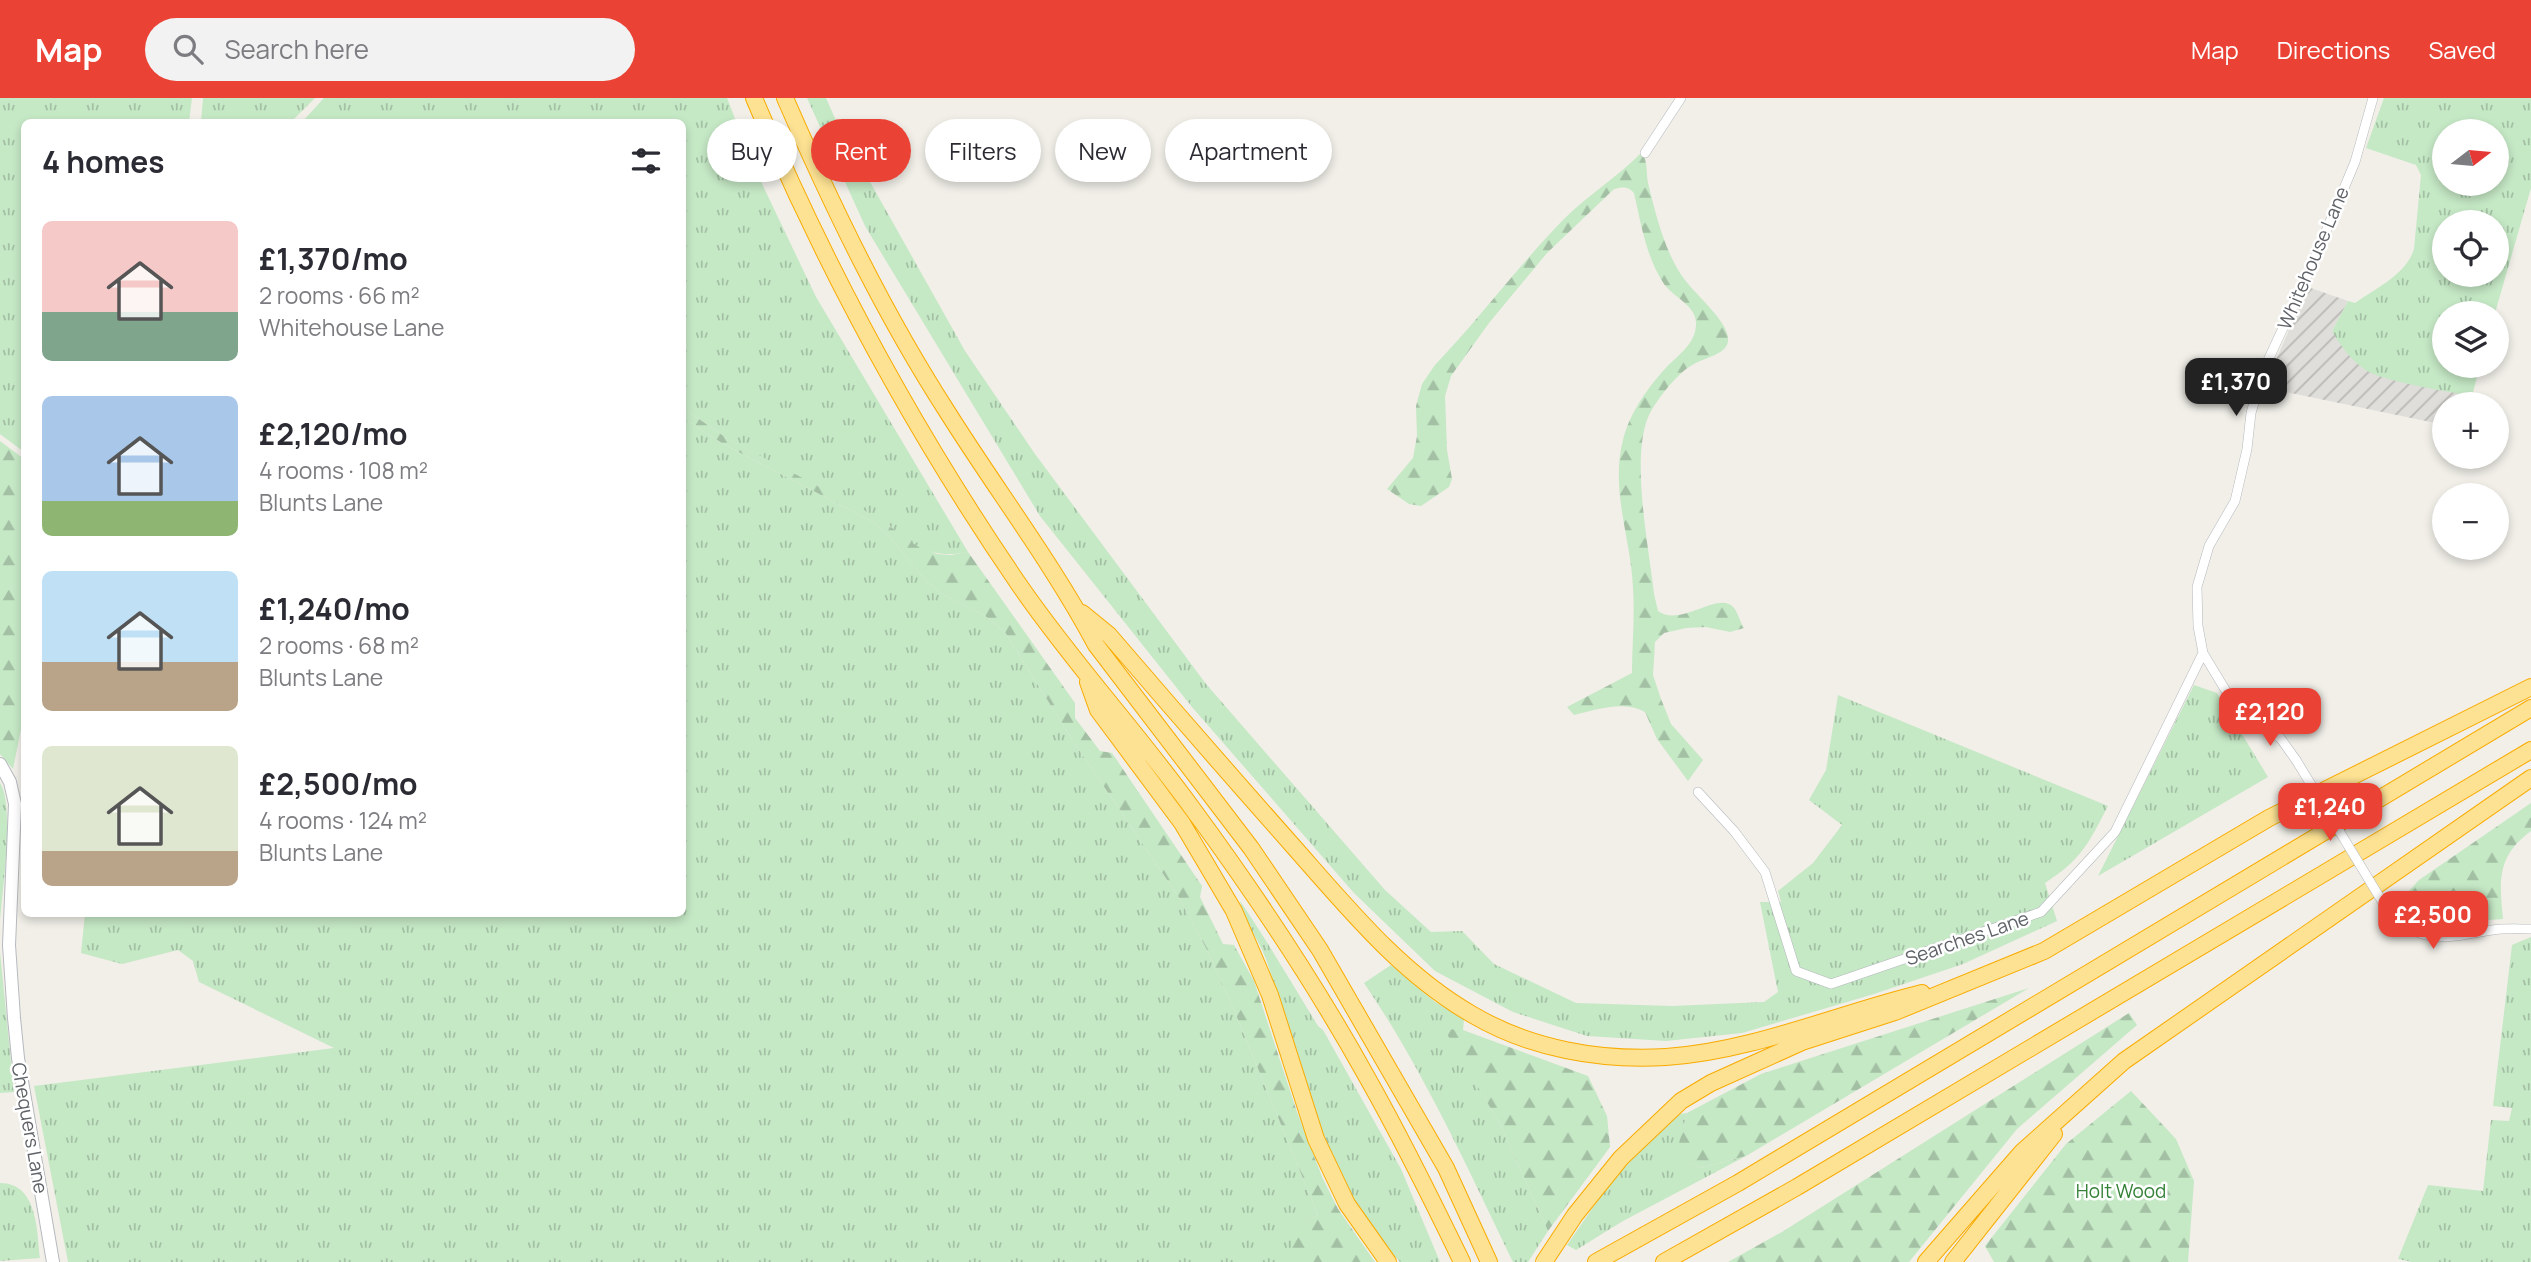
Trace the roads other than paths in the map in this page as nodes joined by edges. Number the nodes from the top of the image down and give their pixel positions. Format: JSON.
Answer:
{"nodes":[{"id":1,"x":754,"y":98,"type":"edge"},
{"id":2,"x":785,"y":98,"type":"edge"},
{"id":3,"x":1681,"y":98,"type":"edge"},
{"id":4,"x":2374,"y":98,"type":"edge"},
{"id":5,"x":1645,"y":153,"type":"dead end"},
{"id":6,"x":1077,"y":609,"type":"junction"},
{"id":7,"x":2203,"y":653,"type":"junction"},
{"id":8,"x":1084,"y":672,"type":"junction"},
{"id":9,"x":2531,"y":687,"type":"edge"},
{"id":10,"x":2531,"y":708,"type":"edge"},
{"id":11,"x":2531,"y":750,"type":"edge"},
{"id":12,"x":0,"y":764,"type":"edge"},
{"id":13,"x":2531,"y":778,"type":"edge"},
{"id":14,"x":1698,"y":792,"type":"dead end"},
{"id":15,"x":2531,"y":929,"type":"edge"},
{"id":16,"x":1984,"y":977,"type":"junction"},
{"id":17,"x":2094,"y":1086,"type":"junction"},
{"id":18,"x":52,"y":1262,"type":"edge"},
{"id":19,"x":1388,"y":1262,"type":"edge"},
{"id":20,"x":1462,"y":1262,"type":"edge"},
{"id":21,"x":1489,"y":1262,"type":"edge"},
{"id":22,"x":1544,"y":1262,"type":"edge"},
{"id":23,"x":1596,"y":1262,"type":"edge"},
{"id":24,"x":1664,"y":1262,"type":"edge"},
{"id":25,"x":1926,"y":1262,"type":"edge"},
{"id":26,"x":1953,"y":1262,"type":"edge"}],
"edges":[{"from":1,"to":8,"type":"highway"},
{"from":2,"to":6,"type":"highway"},
{"from":3,"to":5,"type":"street"},
{"from":4,"to":7,"type":"street","name":"Whitehouse Lane"},
{"from":6,"to":16,"type":"highway"},
{"from":6,"to":21,"type":"highway"},
{"from":7,"to":14,"type":"street","name":"Searches Lane"},
{"from":7,"to":15,"type":"street","name":"Whitehouse Lane","bridge":true},
{"from":8,"to":19,"type":"highway"},
{"from":8,"to":20,"type":"highway"},
{"from":9,"to":16,"type":"highway"},
{"from":10,"to":23,"type":"highway"},
{"from":11,"to":24,"type":"highway"},
{"from":12,"to":18,"type":"street","name":"Chequers Lane"},
{"from":13,"to":17,"type":"highway"},
{"from":16,"to":22,"type":"highway"},
{"from":17,"to":25,"type":"highway"},
{"from":17,"to":26,"type":"highway"}]}
